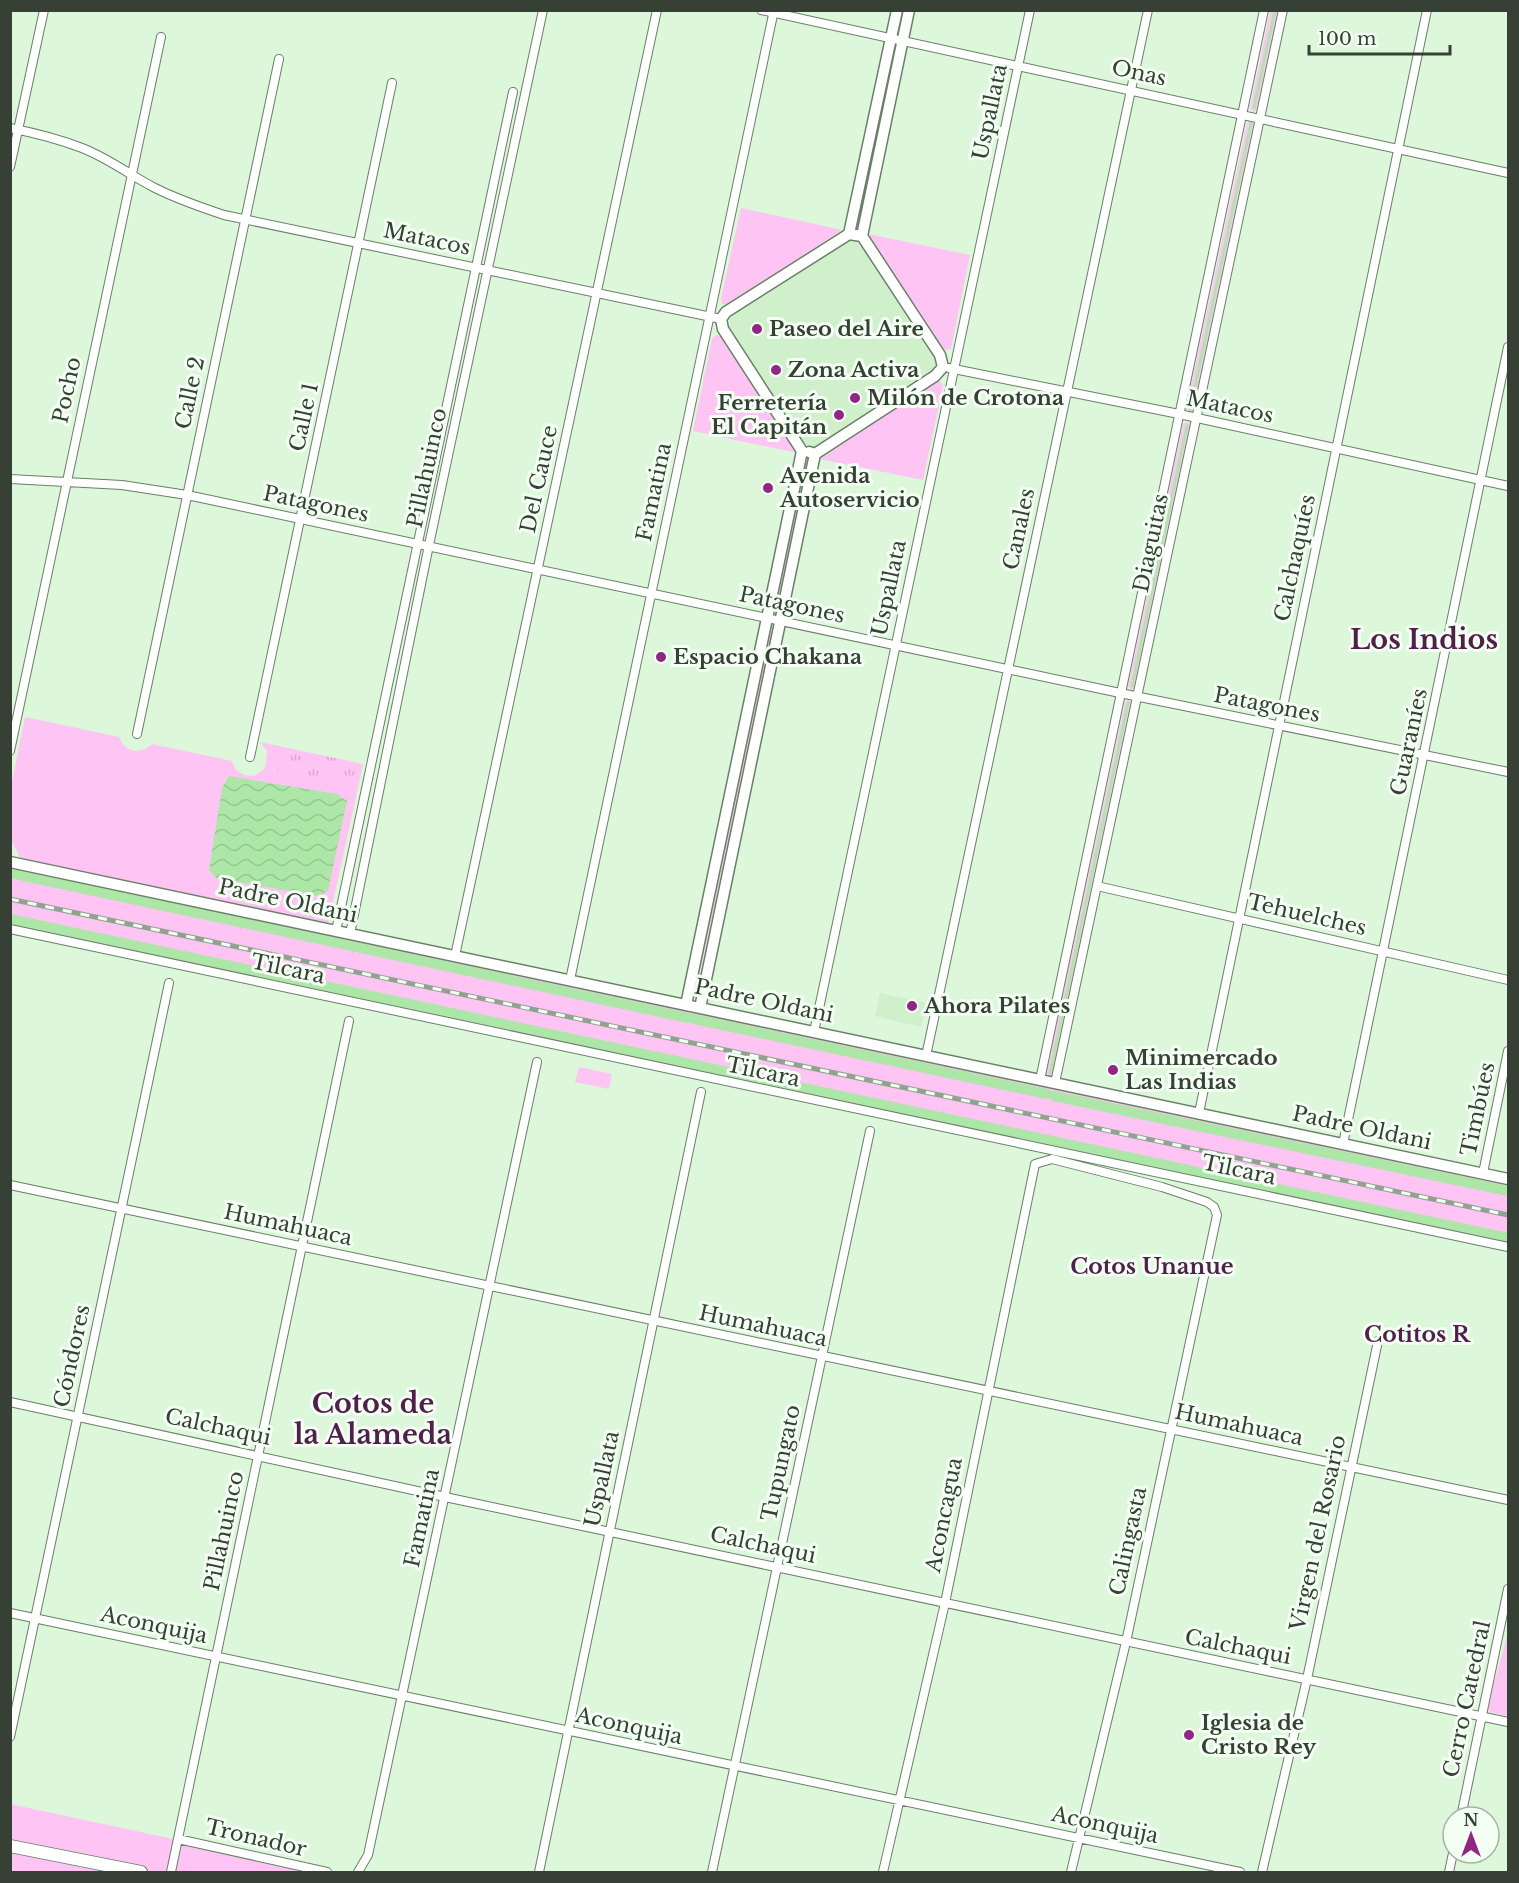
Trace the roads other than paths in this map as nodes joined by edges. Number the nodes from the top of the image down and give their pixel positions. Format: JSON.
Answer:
{"nodes":[{"id":1,"x":44,"y":10,"type":"edge"},
{"id":2,"x":543,"y":10,"type":"edge"},
{"id":3,"x":657,"y":10,"type":"edge"},
{"id":4,"x":761,"y":10,"type":"edge"},
{"id":5,"x":897,"y":10,"type":"edge"},
{"id":6,"x":909,"y":10,"type":"edge"},
{"id":7,"x":1030,"y":10,"type":"edge"},
{"id":8,"x":1148,"y":10,"type":"edge"},
{"id":9,"x":1264,"y":10,"type":"edge"},
{"id":10,"x":1282,"y":10,"type":"edge"},
{"id":11,"x":1427,"y":10,"type":"edge"},
{"id":12,"x":773,"y":12,"type":"edge"},
{"id":13,"x":161,"y":37,"type":"dead end"},
{"id":14,"x":891,"y":38,"type":"junction"},
{"id":15,"x":903,"y":41,"type":"junction"},
{"id":16,"x":279,"y":59,"type":"dead end"},
{"id":17,"x":1018,"y":65,"type":"junction"},
{"id":18,"x":392,"y":83,"type":"dead end"},
{"id":19,"x":1131,"y":90,"type":"junction"},
{"id":20,"x":513,"y":92,"type":"dead end"},
{"id":21,"x":1242,"y":113,"type":"junction"},
{"id":22,"x":1260,"y":118,"type":"junction"},
{"id":23,"x":14,"y":129,"type":"edge"},
{"id":24,"x":1398,"y":150,"type":"junction"},
{"id":25,"x":10,"y":167,"type":"edge"},
{"id":26,"x":132,"y":173,"type":"junction"},
{"id":27,"x":1509,"y":173,"type":"edge"},
{"id":28,"x":245,"y":219,"type":"junction"},
{"id":29,"x":849,"y":234,"type":"junction"},
{"id":30,"x":862,"y":236,"type":"junction"},
{"id":31,"x":359,"y":243,"type":"junction"},
{"id":32,"x":476,"y":268,"type":"junction"},
{"id":33,"x":489,"y":270,"type":"junction"},
{"id":34,"x":597,"y":293,"type":"junction"},
{"id":35,"x":709,"y":317,"type":"junction"},
{"id":36,"x":721,"y":319,"type":"junction"},
{"id":37,"x":1509,"y":347,"type":"edge"},
{"id":38,"x":949,"y":368,"type":"junction"},
{"id":39,"x":1067,"y":392,"type":"junction"},
{"id":40,"x":1179,"y":414,"type":"junction"},
{"id":41,"x":1196,"y":419,"type":"junction"},
{"id":42,"x":1336,"y":449,"type":"junction"},
{"id":43,"x":802,"y":451,"type":"junction"},
{"id":44,"x":815,"y":454,"type":"junction"},
{"id":45,"x":10,"y":479,"type":"edge"},
{"id":46,"x":1481,"y":480,"type":"junction"},
{"id":47,"x":66,"y":483,"type":"junction"},
{"id":48,"x":1509,"y":486,"type":"edge"},
{"id":49,"x":187,"y":495,"type":"junction"},
{"id":50,"x":301,"y":519,"type":"junction"},
{"id":51,"x":418,"y":543,"type":"junction"},
{"id":52,"x":429,"y":546,"type":"junction"},
{"id":53,"x":538,"y":569,"type":"junction"},
{"id":54,"x":651,"y":593,"type":"junction"},
{"id":55,"x":767,"y":618,"type":"junction"},
{"id":56,"x":780,"y":621,"type":"junction"},
{"id":57,"x":896,"y":646,"type":"junction"},
{"id":58,"x":1008,"y":669,"type":"junction"},
{"id":59,"x":1120,"y":693,"type":"junction"},
{"id":60,"x":1137,"y":697,"type":"junction"},
{"id":61,"x":1279,"y":726,"type":"junction"},
{"id":62,"x":137,"y":734,"type":"dead end"},
{"id":63,"x":10,"y":751,"type":"edge"},
{"id":64,"x":1425,"y":755,"type":"junction"},
{"id":65,"x":250,"y":757,"type":"dead end"},
{"id":66,"x":1509,"y":772,"type":"edge"},
{"id":67,"x":11,"y":861,"type":"edge"},
{"id":68,"x":1097,"y":886,"type":"junction"},
{"id":69,"x":1239,"y":918,"type":"junction"},
{"id":70,"x":10,"y":929,"type":"edge"},
{"id":71,"x":336,"y":931,"type":"junction"},
{"id":72,"x":350,"y":934,"type":"junction"},
{"id":73,"x":1384,"y":951,"type":"junction"},
{"id":74,"x":455,"y":956,"type":"junction"},
{"id":75,"x":570,"y":980,"type":"junction"},
{"id":76,"x":1509,"y":980,"type":"edge"},
{"id":77,"x":169,"y":983,"type":"dead end"},
{"id":78,"x":686,"y":1005,"type":"junction"},
{"id":79,"x":700,"y":1008,"type":"junction"},
{"id":80,"x":349,"y":1021,"type":"dead end"},
{"id":81,"x":814,"y":1032,"type":"junction"},
{"id":82,"x":1509,"y":1051,"type":"edge"},
{"id":83,"x":926,"y":1056,"type":"junction"},
{"id":84,"x":537,"y":1062,"type":"dead end"},
{"id":85,"x":1040,"y":1080,"type":"junction"},
{"id":86,"x":1055,"y":1083,"type":"junction"},
{"id":87,"x":701,"y":1092,"type":"dead end"},
{"id":88,"x":1199,"y":1113,"type":"junction"},
{"id":89,"x":870,"y":1131,"type":"dead end"},
{"id":90,"x":1343,"y":1144,"type":"junction"},
{"id":91,"x":1035,"y":1164,"type":"joint"},
{"id":92,"x":1483,"y":1173,"type":"junction"},
{"id":93,"x":1509,"y":1179,"type":"edge"},
{"id":94,"x":10,"y":1185,"type":"edge"},
{"id":95,"x":122,"y":1209,"type":"junction"},
{"id":96,"x":1217,"y":1215,"type":"joint"},
{"id":97,"x":302,"y":1246,"type":"junction"},
{"id":98,"x":1509,"y":1247,"type":"edge"},
{"id":99,"x":489,"y":1286,"type":"junction"},
{"id":100,"x":654,"y":1320,"type":"junction"},
{"id":101,"x":1378,"y":1341,"type":"dead end"},
{"id":102,"x":822,"y":1357,"type":"junction"},
{"id":103,"x":987,"y":1391,"type":"junction"},
{"id":104,"x":10,"y":1402,"type":"edge"},
{"id":105,"x":78,"y":1416,"type":"junction"},
{"id":106,"x":1170,"y":1429,"type":"junction"},
{"id":107,"x":258,"y":1454,"type":"junction"},
{"id":108,"x":1351,"y":1467,"type":"junction"},
{"id":109,"x":445,"y":1497,"type":"junction"},
{"id":110,"x":1509,"y":1500,"type":"edge"},
{"id":111,"x":609,"y":1531,"type":"junction"},
{"id":112,"x":778,"y":1566,"type":"junction"},
{"id":113,"x":1509,"y":1589,"type":"edge"},
{"id":114,"x":945,"y":1603,"type":"junction"},
{"id":115,"x":10,"y":1613,"type":"edge"},
{"id":116,"x":36,"y":1618,"type":"junction"},
{"id":117,"x":1505,"y":1628,"type":"edge"},
{"id":118,"x":1126,"y":1642,"type":"junction"},
{"id":119,"x":216,"y":1656,"type":"junction"},
{"id":120,"x":1306,"y":1679,"type":"junction"},
{"id":121,"x":402,"y":1697,"type":"junction"},
{"id":122,"x":1482,"y":1716,"type":"junction"},
{"id":123,"x":1509,"y":1722,"type":"edge"},
{"id":124,"x":568,"y":1731,"type":"junction"},
{"id":125,"x":10,"y":1737,"type":"edge"},
{"id":126,"x":735,"y":1767,"type":"junction"},
{"id":127,"x":898,"y":1800,"type":"junction"},
{"id":128,"x":1463,"y":1805,"type":"edge"},
{"id":129,"x":1078,"y":1838,"type":"junction"},
{"id":130,"x":178,"y":1839,"type":"junction"},
{"id":131,"x":10,"y":1846,"type":"edge"},
{"id":132,"x":122,"y":1870,"type":"edge"},
{"id":133,"x":141,"y":1872,"type":"edge"},
{"id":134,"x":171,"y":1872,"type":"edge"},
{"id":135,"x":327,"y":1872,"type":"edge"},
{"id":136,"x":358,"y":1872,"type":"edge"},
{"id":137,"x":539,"y":1872,"type":"edge"},
{"id":138,"x":712,"y":1872,"type":"edge"},
{"id":139,"x":883,"y":1872,"type":"edge"},
{"id":140,"x":1071,"y":1872,"type":"edge"},
{"id":141,"x":1240,"y":1872,"type":"edge"},
{"id":142,"x":1262,"y":1872,"type":"edge"}],
"edges":[{"from":1,"to":23,"type":"street"},
{"from":2,"to":33,"type":"street","name":"Pillahuinco"},
{"from":3,"to":34,"type":"street","name":"Del Cauce"},
{"from":4,"to":12,"type":"street","name":"Onas"},
{"from":5,"to":14,"type":"street"},
{"from":6,"to":15,"type":"street"},
{"from":7,"to":17,"type":"street","name":"Uspallata"},
{"from":8,"to":19,"type":"street","name":"Canales"},
{"from":9,"to":21,"type":"street","name":"Diaguitas"},
{"from":10,"to":22,"type":"street","name":"Diaguitas"},
{"from":11,"to":24,"type":"street","name":"Calchaquíes"},
{"from":12,"to":14,"type":"street","name":"Onas"},
{"from":12,"to":35,"type":"street","name":"Famatina"},
{"from":13,"to":26,"type":"street","name":"Pocho"},
{"from":14,"to":15,"type":"street","name":"Onas"},
{"from":14,"to":29,"type":"street"},
{"from":15,"to":17,"type":"street","name":"Onas"},
{"from":15,"to":30,"type":"street"},
{"from":16,"to":28,"type":"street","name":"Calle 2"},
{"from":17,"to":19,"type":"street","name":"Onas"},
{"from":17,"to":38,"type":"street","name":"Uspallata"},
{"from":18,"to":31,"type":"street","name":"Calle 1"},
{"from":19,"to":21,"type":"street","name":"Onas"},
{"from":19,"to":39,"type":"street","name":"Canales"},
{"from":20,"to":32,"type":"street","name":"Pillahuinco"},
{"from":21,"to":22,"type":"street","name":"Onas"},
{"from":21,"to":40,"type":"street","name":"Diaguitas"},
{"from":22,"to":24,"type":"street","name":"Onas"},
{"from":22,"to":41,"type":"street","name":"Diaguitas"},
{"from":23,"to":25,"type":"street"},
{"from":23,"to":26,"type":"street","name":"Matacos"},
{"from":24,"to":27,"type":"street","name":"Onas"},
{"from":24,"to":42,"type":"street","name":"Calchaquíes"},
{"from":26,"to":28,"type":"street","name":"Matacos"},
{"from":26,"to":47,"type":"street","name":"Pocho"},
{"from":28,"to":31,"type":"street","name":"Matacos"},
{"from":28,"to":49,"type":"street","name":"Calle 2"},
{"from":29,"to":30,"type":"street"},
{"from":29,"to":36,"type":"street"},
{"from":30,"to":38,"type":"street"},
{"from":31,"to":32,"type":"street","name":"Matacos"},
{"from":31,"to":50,"type":"street","name":"Calle 1"},
{"from":32,"to":33,"type":"street","name":"Matacos"},
{"from":32,"to":51,"type":"street","name":"Pillahuinco"},
{"from":33,"to":34,"type":"street","name":"Matacos"},
{"from":33,"to":52,"type":"street","name":"Pillahuinco"},
{"from":34,"to":35,"type":"street","name":"Matacos"},
{"from":34,"to":53,"type":"street","name":"Del Cauce"},
{"from":35,"to":36,"type":"street","name":"Matacos"},
{"from":35,"to":54,"type":"street","name":"Famatina"},
{"from":36,"to":43,"type":"street"},
{"from":37,"to":46,"type":"street","name":"Guaraníes"},
{"from":38,"to":39,"type":"street","name":"Matacos"},
{"from":38,"to":44,"type":"street"},
{"from":38,"to":57,"type":"street","name":"Uspallata"},
{"from":39,"to":40,"type":"street","name":"Matacos"},
{"from":39,"to":58,"type":"street","name":"Canales"},
{"from":40,"to":41,"type":"street","name":"Matacos"},
{"from":40,"to":59,"type":"street","name":"Diaguitas"},
{"from":41,"to":42,"type":"street","name":"Matacos"},
{"from":41,"to":60,"type":"street","name":"Diaguitas"},
{"from":42,"to":46,"type":"street","name":"Matacos"},
{"from":42,"to":61,"type":"street","name":"Calchaquíes"},
{"from":43,"to":44,"type":"street"},
{"from":43,"to":55,"type":"street"},
{"from":44,"to":56,"type":"street"},
{"from":45,"to":47,"type":"street","name":"Patagones"},
{"from":46,"to":48,"type":"street","name":"Matacos"},
{"from":46,"to":64,"type":"street","name":"Guaraníes"},
{"from":47,"to":49,"type":"street","name":"Patagones"},
{"from":47,"to":63,"type":"street","name":"Pocho"},
{"from":49,"to":50,"type":"street","name":"Patagones"},
{"from":49,"to":62,"type":"street","name":"Calle 2"},
{"from":50,"to":51,"type":"street","name":"Patagones"},
{"from":50,"to":65,"type":"street","name":"Calle 1"},
{"from":51,"to":52,"type":"street","name":"Patagones"},
{"from":51,"to":71,"type":"street","name":"Pillahuinco"},
{"from":52,"to":53,"type":"street","name":"Patagones"},
{"from":52,"to":72,"type":"street","name":"Pillahuinco"},
{"from":53,"to":54,"type":"street","name":"Patagones"},
{"from":53,"to":74,"type":"street","name":"Del Cauce"},
{"from":54,"to":55,"type":"street","name":"Patagones"},
{"from":54,"to":75,"type":"street","name":"Famatina"},
{"from":55,"to":56,"type":"street","name":"Patagones"},
{"from":55,"to":78,"type":"street"},
{"from":56,"to":57,"type":"street","name":"Patagones"},
{"from":56,"to":79,"type":"street"},
{"from":57,"to":58,"type":"street","name":"Patagones"},
{"from":57,"to":81,"type":"street","name":"Uspallata"},
{"from":58,"to":59,"type":"street","name":"Patagones"},
{"from":58,"to":83,"type":"street","name":"Canales"},
{"from":59,"to":60,"type":"street","name":"Patagones"},
{"from":59,"to":85,"type":"street","name":"Diaguitas"},
{"from":60,"to":61,"type":"street","name":"Patagones"},
{"from":60,"to":68,"type":"street","name":"Diaguitas"},
{"from":61,"to":64,"type":"street","name":"Patagones"},
{"from":61,"to":69,"type":"street","name":"Calchaquíes"},
{"from":64,"to":66,"type":"street","name":"Patagones"},
{"from":64,"to":73,"type":"street","name":"Guaraníes"},
{"from":67,"to":71,"type":"street","name":"Padre Oldani"},
{"from":68,"to":69,"type":"street","name":"Tehuelches"},
{"from":68,"to":86,"type":"street","name":"Diaguitas"},
{"from":69,"to":73,"type":"street","name":"Tehuelches"},
{"from":69,"to":88,"type":"street","name":"Calchaquíes"},
{"from":70,"to":98,"type":"street","name":"Tilcara"},
{"from":71,"to":72,"type":"street","name":"Padre Oldani"},
{"from":72,"to":74,"type":"street","name":"Padre Oldani"},
{"from":73,"to":76,"type":"street","name":"Tehuelches"},
{"from":73,"to":90,"type":"street","name":"Guaraníes"},
{"from":74,"to":75,"type":"street","name":"Padre Oldani"},
{"from":75,"to":78,"type":"street","name":"Padre Oldani"},
{"from":77,"to":95,"type":"street","name":"Cóndores"},
{"from":78,"to":79,"type":"street","name":"Padre Oldani"},
{"from":79,"to":81,"type":"street","name":"Padre Oldani"},
{"from":80,"to":97,"type":"street","name":"Pillahuinco"},
{"from":81,"to":83,"type":"street","name":"Padre Oldani"},
{"from":82,"to":92,"type":"street","name":"Timbúes"},
{"from":83,"to":85,"type":"street","name":"Padre Oldani"},
{"from":84,"to":99,"type":"street","name":"Famatina"},
{"from":85,"to":86,"type":"street","name":"Padre Oldani"},
{"from":86,"to":88,"type":"street","name":"Padre Oldani"},
{"from":87,"to":100,"type":"street","name":"Uspallata"},
{"from":88,"to":90,"type":"street","name":"Padre Oldani"},
{"from":89,"to":102,"type":"street","name":"Tupungato"},
{"from":90,"to":92,"type":"street","name":"Padre Oldani"},
{"from":91,"to":96,"type":"street","name":"Tilcara"},
{"from":91,"to":103,"type":"street","name":"Aconcagua"},
{"from":92,"to":93,"type":"street","name":"Padre Oldani"},
{"from":94,"to":95,"type":"street","name":"Humahuaca"},
{"from":95,"to":97,"type":"street","name":"Humahuaca"},
{"from":95,"to":105,"type":"street","name":"Cóndores"},
{"from":96,"to":106,"type":"street","name":"Calingasta"},
{"from":97,"to":99,"type":"street","name":"Humahuaca"},
{"from":97,"to":107,"type":"street","name":"Pillahuinco"},
{"from":99,"to":100,"type":"street","name":"Humahuaca"},
{"from":99,"to":109,"type":"street","name":"Famatina"},
{"from":100,"to":102,"type":"street","name":"Humahuaca"},
{"from":100,"to":111,"type":"street","name":"Uspallata"},
{"from":101,"to":108,"type":"street","name":"Virgen del Rosario"},
{"from":102,"to":103,"type":"street","name":"Humahuaca"},
{"from":102,"to":112,"type":"street","name":"Tupungato"},
{"from":103,"to":106,"type":"street","name":"Humahuaca"},
{"from":103,"to":114,"type":"street","name":"Aconcagua"},
{"from":104,"to":105,"type":"street","name":"Calchaqui"},
{"from":105,"to":107,"type":"street","name":"Calchaqui"},
{"from":105,"to":116,"type":"street","name":"Cóndores"},
{"from":106,"to":108,"type":"street","name":"Humahuaca"},
{"from":106,"to":118,"type":"street","name":"Calingasta"},
{"from":107,"to":109,"type":"street","name":"Calchaqui"},
{"from":107,"to":119,"type":"street","name":"Pillahuinco"},
{"from":108,"to":110,"type":"street","name":"Humahuaca"},
{"from":108,"to":120,"type":"street","name":"Virgen del Rosario"},
{"from":109,"to":111,"type":"street","name":"Calchaqui"},
{"from":109,"to":121,"type":"street","name":"Famatina"},
{"from":111,"to":112,"type":"street","name":"Calchaqui"},
{"from":111,"to":124,"type":"street","name":"Uspallata"},
{"from":112,"to":114,"type":"street","name":"Calchaqui"},
{"from":112,"to":126,"type":"street","name":"Tupungato"},
{"from":113,"to":117,"type":"street","name":"Cerro Catedral"},
{"from":114,"to":118,"type":"street","name":"Calchaqui"},
{"from":114,"to":127,"type":"street","name":"Aconcagua"},
{"from":115,"to":116,"type":"street","name":"Aconquija"},
{"from":116,"to":119,"type":"street","name":"Aconquija"},
{"from":116,"to":125,"type":"street","name":"Cóndores"},
{"from":117,"to":122,"type":"street","name":"Cerro Catedral"},
{"from":118,"to":120,"type":"street","name":"Calchaqui"},
{"from":118,"to":129,"type":"street","name":"Calingasta"},
{"from":119,"to":121,"type":"street","name":"Aconquija"},
{"from":119,"to":130,"type":"street","name":"Pillahuinco"},
{"from":120,"to":122,"type":"street","name":"Calchaqui"},
{"from":120,"to":142,"type":"street","name":"Virgen del Rosario"},
{"from":121,"to":124,"type":"street","name":"Aconquija"},
{"from":121,"to":136,"type":"street","name":"Famatina"},
{"from":122,"to":123,"type":"street","name":"Calchaqui"},
{"from":122,"to":128,"type":"street","name":"Cerro Catedral"},
{"from":124,"to":126,"type":"street","name":"Aconquija"},
{"from":124,"to":137,"type":"street","name":"Uspallata"},
{"from":126,"to":127,"type":"street","name":"Aconquija"},
{"from":126,"to":138,"type":"street","name":"Tupungato"},
{"from":127,"to":129,"type":"street","name":"Aconquija"},
{"from":127,"to":139,"type":"street","name":"Aconcagua"},
{"from":129,"to":140,"type":"street","name":"Calingasta"},
{"from":129,"to":141,"type":"street","name":"Aconquija"},
{"from":130,"to":134,"type":"street","name":"Pillahuinco"},
{"from":130,"to":135,"type":"street","name":"Tronador"},
{"from":131,"to":132,"type":"main road"},
{"from":132,"to":133,"type":"main road"}]}
